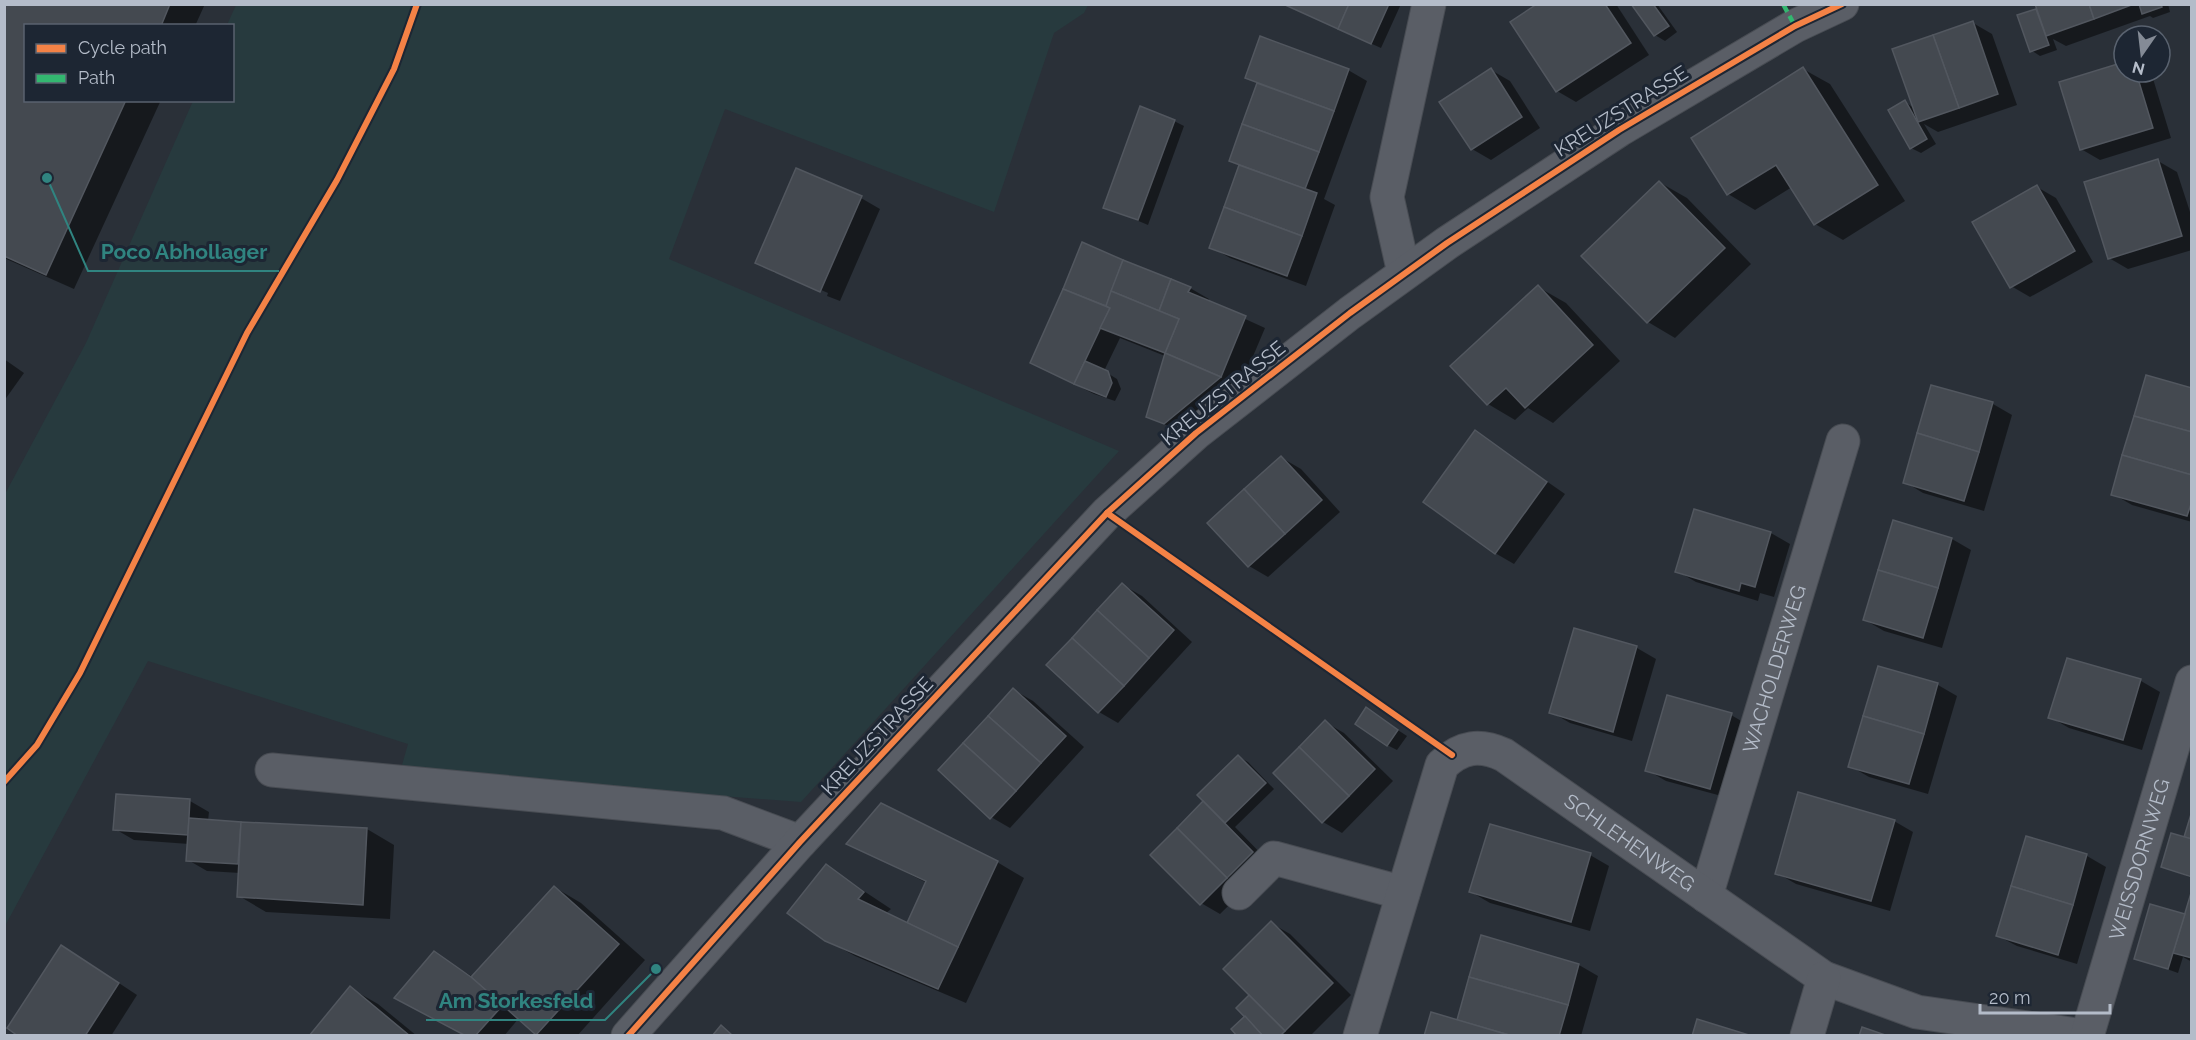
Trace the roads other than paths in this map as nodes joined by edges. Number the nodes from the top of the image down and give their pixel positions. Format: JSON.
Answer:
{"nodes":[{"id":1,"x":1429,"y":4,"type":"edge"},
{"id":2,"x":1842,"y":4,"type":"edge"},
{"id":3,"x":1789,"y":15,"type":"edge"},
{"id":4,"x":1404,"y":273,"type":"junction"},
{"id":5,"x":1843,"y":441,"type":"dead end"},
{"id":6,"x":2192,"y":682,"type":"edge"},
{"id":7,"x":273,"y":770,"type":"dead end"},
{"id":8,"x":800,"y":842,"type":"junction"},
{"id":9,"x":1239,"y":893,"type":"dead end"},
{"id":10,"x":1403,"y":893,"type":"junction"},
{"id":11,"x":1706,"y":896,"type":"junction"},
{"id":12,"x":1824,"y":978,"type":"junction"},
{"id":13,"x":628,"y":1035,"type":"edge"},
{"id":14,"x":1360,"y":1035,"type":"edge"},
{"id":15,"x":1807,"y":1035,"type":"edge"},
{"id":16,"x":2085,"y":1035,"type":"edge"}],
"edges":[{"from":1,"to":4,"type":"street"},
{"from":2,"to":3,"type":"street","name":"KREUZSTRASSE"},
{"from":3,"to":4,"type":"street","name":"KREUZSTRASSE"},
{"from":4,"to":8,"type":"street","name":"KREUZSTRASSE"},
{"from":5,"to":11,"type":"street","name":"WACHOLDERWEG"},
{"from":6,"to":16,"type":"street","name":"WEISSDORNWEG"},
{"from":7,"to":8,"type":"street"},
{"from":8,"to":13,"type":"street","name":"KREUZSTRASSE"},
{"from":9,"to":10,"type":"street"},
{"from":10,"to":11,"type":"street","name":"SCHLEHENWEG"},
{"from":10,"to":14,"type":"street","name":"SCHLEHENWEG"},
{"from":11,"to":12,"type":"street","name":"SCHLEHENWEG"},
{"from":12,"to":15,"type":"street"},
{"from":12,"to":16,"type":"street","name":"SCHLEHENWEG"}]}
